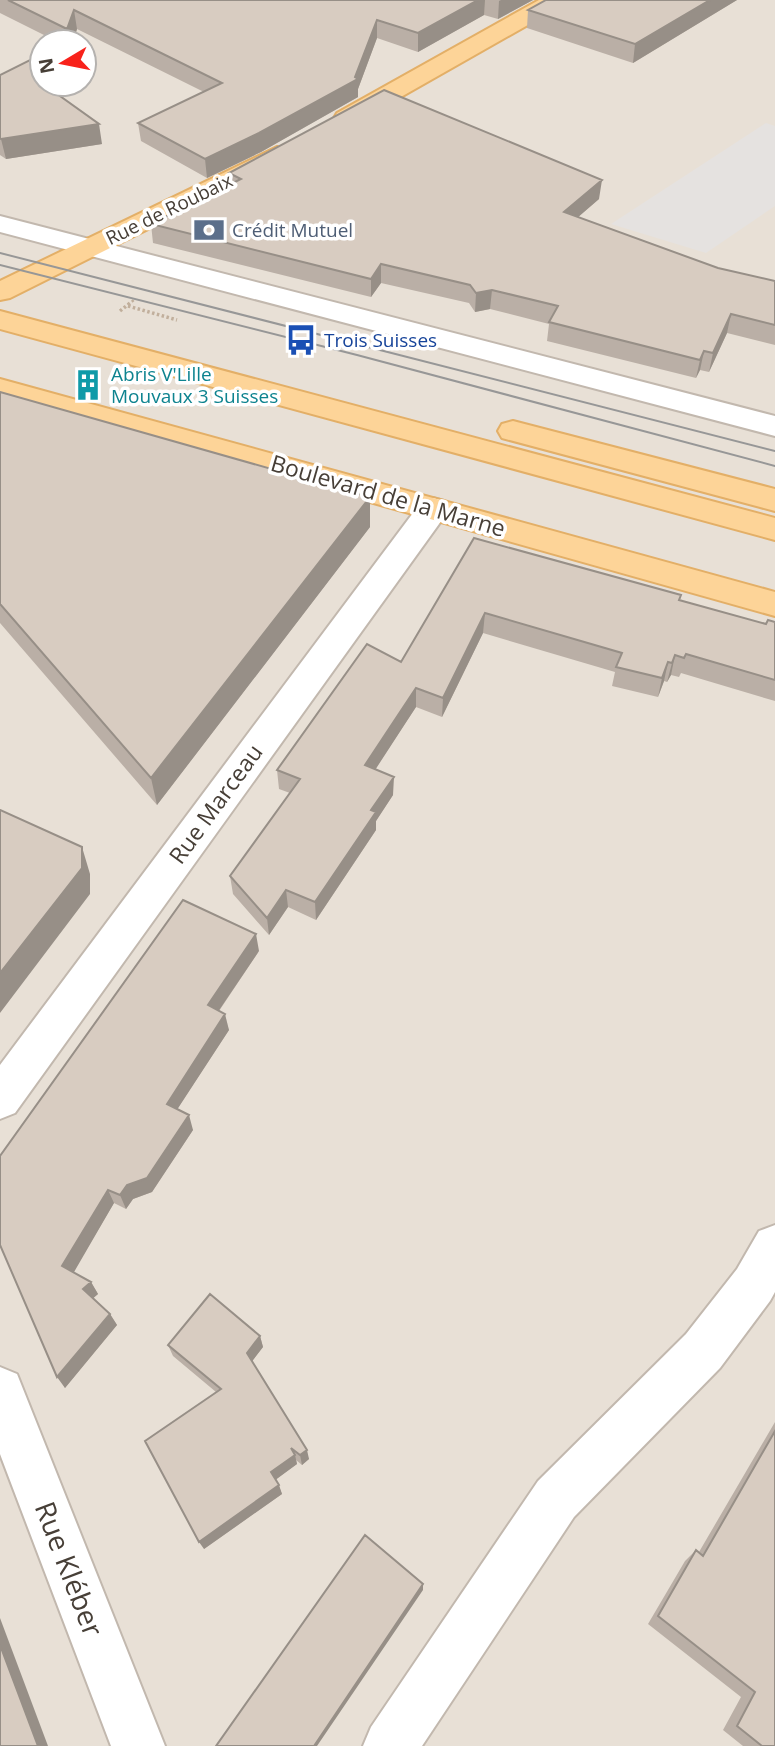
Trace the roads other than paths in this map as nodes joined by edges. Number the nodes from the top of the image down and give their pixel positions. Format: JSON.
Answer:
{"nodes":[{"id":1,"x":555,"y":0,"type":"edge"},
{"id":2,"x":327,"y":128,"type":"edge"},
{"id":3,"x":293,"y":146,"type":"edge"},
{"id":4,"x":0,"y":224,"type":"edge"},
{"id":5,"x":89,"y":248,"type":"junction"},
{"id":6,"x":0,"y":293,"type":"edge"},
{"id":7,"x":0,"y":320,"type":"edge"},
{"id":8,"x":0,"y":388,"type":"edge"},
{"id":9,"x":775,"y":426,"type":"edge"},
{"id":10,"x":775,"y":500,"type":"edge"},
{"id":11,"x":433,"y":509,"type":"junction"},
{"id":12,"x":775,"y":529,"type":"edge"},
{"id":13,"x":775,"y":604,"type":"edge"},
{"id":14,"x":0,"y":1099,"type":"edge"},
{"id":15,"x":775,"y":1247,"type":"edge"},
{"id":16,"x":0,"y":1391,"type":"edge"},
{"id":17,"x":138,"y":1746,"type":"edge"},
{"id":18,"x":390,"y":1746,"type":"edge"}],
"edges":[{"from":1,"to":2,"type":"main road"},
{"from":3,"to":5,"type":"main road","name":"Rue de Roubaix"},
{"from":4,"to":5,"type":"street"},
{"from":5,"to":6,"type":"main road","name":"Rue de Roubaix"},
{"from":5,"to":9,"type":"street"},
{"from":6,"to":10,"type":"main road"},
{"from":7,"to":12,"type":"main road"},
{"from":8,"to":11,"type":"main road","name":"Boulevard de la Marne"},
{"from":11,"to":13,"type":"main road","name":"Boulevard de la Marne"},
{"from":11,"to":14,"type":"street","name":"Rue Marceau"},
{"from":15,"to":18,"type":"street"},
{"from":16,"to":17,"type":"street","name":"Rue Kléber"}]}
